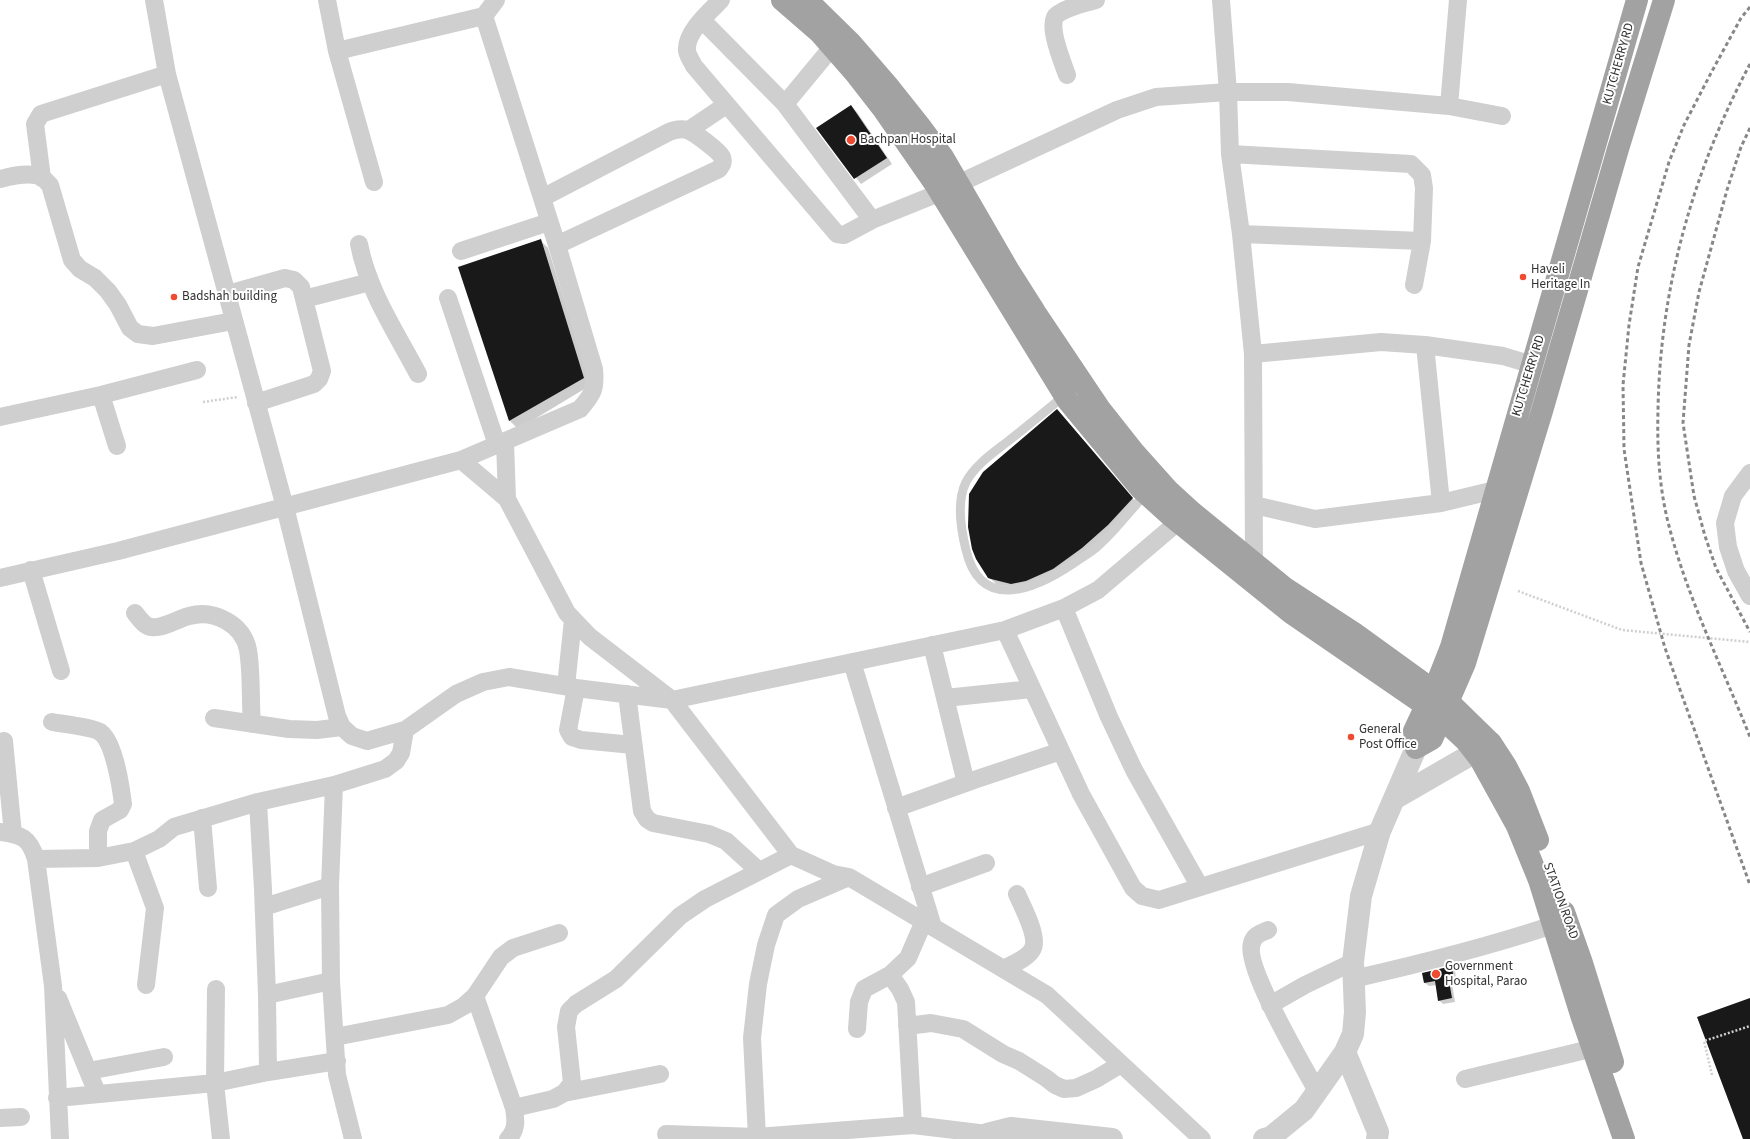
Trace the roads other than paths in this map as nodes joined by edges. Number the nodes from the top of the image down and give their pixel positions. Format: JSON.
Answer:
{"nodes":[{"id":1,"x":154,"y":0,"type":"edge"},
{"id":2,"x":327,"y":0,"type":"edge"},
{"id":3,"x":496,"y":0,"type":"edge"},
{"id":4,"x":721,"y":0,"type":"edge"},
{"id":5,"x":773,"y":0,"type":"edge"},
{"id":6,"x":782,"y":0,"type":"edge"},
{"id":7,"x":1096,"y":0,"type":"edge"},
{"id":8,"x":1221,"y":0,"type":"edge"},
{"id":9,"x":1458,"y":0,"type":"edge"},
{"id":10,"x":1637,"y":0,"type":"edge"},
{"id":11,"x":1652,"y":0,"type":"edge"},
{"id":12,"x":1664,"y":0,"type":"edge"},
{"id":13,"x":809,"y":1,"type":"edge"},
{"id":14,"x":484,"y":16,"type":"junction"},
{"id":15,"x":702,"y":20,"type":"junction"},
{"id":16,"x":337,"y":51,"type":"junction"},
{"id":17,"x":828,"y":52,"type":"junction"},
{"id":18,"x":167,"y":74,"type":"junction"},
{"id":19,"x":1067,"y":75,"type":"dead end"},
{"id":20,"x":1228,"y":92,"type":"junction"},
{"id":21,"x":785,"y":104,"type":"junction"},
{"id":22,"x":726,"y":105,"type":"junction"},
{"id":23,"x":1449,"y":106,"type":"junction"},
{"id":24,"x":1502,"y":116,"type":"dead end"},
{"id":25,"x":688,"y":130,"type":"junction"},
{"id":26,"x":1230,"y":154,"type":"junction"},
{"id":27,"x":42,"y":178,"type":"junction"},
{"id":28,"x":0,"y":179,"type":"edge"},
{"id":29,"x":374,"y":182,"type":"dead end"},
{"id":30,"x":958,"y":184,"type":"junction"},
{"id":31,"x":934,"y":195,"type":"junction"},
{"id":32,"x":542,"y":198,"type":"junction"},
{"id":33,"x":872,"y":220,"type":"junction"},
{"id":34,"x":549,"y":222,"type":"junction"},
{"id":35,"x":1241,"y":234,"type":"junction"},
{"id":36,"x":1422,"y":241,"type":"junction"},
{"id":37,"x":359,"y":244,"type":"dead end"},
{"id":38,"x":557,"y":245,"type":"junction"},
{"id":39,"x":461,"y":251,"type":"dead end"},
{"id":40,"x":370,"y":282,"type":"junction"},
{"id":41,"x":1414,"y":285,"type":"dead end"},
{"id":42,"x":228,"y":294,"type":"junction"},
{"id":43,"x":448,"y":298,"type":"dead end"},
{"id":44,"x":304,"y":299,"type":"junction"},
{"id":45,"x":233,"y":321,"type":"junction"},
{"id":46,"x":1425,"y":345,"type":"junction"},
{"id":47,"x":1253,"y":354,"type":"junction"},
{"id":48,"x":1533,"y":365,"type":"junction"},
{"id":49,"x":197,"y":370,"type":"dead end"},
{"id":50,"x":418,"y":374,"type":"dead end"},
{"id":51,"x":101,"y":395,"type":"junction"},
{"id":52,"x":255,"y":399,"type":"junction"},
{"id":53,"x":1059,"y":400,"type":"junction"},
{"id":54,"x":0,"y":417,"type":"edge"},
{"id":55,"x":501,"y":443,"type":"junction"},
{"id":56,"x":117,"y":446,"type":"dead end"},
{"id":57,"x":461,"y":460,"type":"junction"},
{"id":58,"x":1750,"y":473,"type":"edge"},
{"id":59,"x":1495,"y":490,"type":"junction"},
{"id":60,"x":1142,"y":498,"type":"junction"},
{"id":61,"x":507,"y":499,"type":"junction"},
{"id":62,"x":1440,"y":503,"type":"junction"},
{"id":63,"x":1254,"y":505,"type":"junction"},
{"id":64,"x":285,"y":507,"type":"junction"},
{"id":65,"x":1192,"y":512,"type":"junction"},
{"id":66,"x":1172,"y":527,"type":"junction"},
{"id":67,"x":1254,"y":562,"type":"junction"},
{"id":68,"x":30,"y":570,"type":"junction"},
{"id":69,"x":0,"y":578,"type":"edge"},
{"id":70,"x":1750,"y":596,"type":"edge"},
{"id":71,"x":1064,"y":608,"type":"junction"},
{"id":72,"x":135,"y":613,"type":"dead end"},
{"id":73,"x":573,"y":620,"type":"junction"},
{"id":74,"x":1005,"y":630,"type":"junction"},
{"id":75,"x":932,"y":645,"type":"junction"},
{"id":76,"x":852,"y":662,"type":"junction"},
{"id":77,"x":61,"y":671,"type":"dead end"},
{"id":78,"x":571,"y":687,"type":"junction"},
{"id":79,"x":1032,"y":689,"type":"junction"},
{"id":80,"x":626,"y":694,"type":"junction"},
{"id":81,"x":1441,"y":696,"type":"junction"},
{"id":82,"x":945,"y":698,"type":"junction"},
{"id":83,"x":672,"y":700,"type":"junction"},
{"id":84,"x":214,"y":718,"type":"dead end"},
{"id":85,"x":1430,"y":719,"type":"junction"},
{"id":86,"x":52,"y":722,"type":"dead end"},
{"id":87,"x":1465,"y":722,"type":"junction"},
{"id":88,"x":252,"y":724,"type":"junction"},
{"id":89,"x":342,"y":727,"type":"junction"},
{"id":90,"x":406,"y":730,"type":"junction"},
{"id":91,"x":4,"y":741,"type":"dead end"},
{"id":92,"x":1491,"y":743,"type":"junction"},
{"id":93,"x":633,"y":745,"type":"junction"},
{"id":94,"x":1416,"y":748,"type":"joint"},
{"id":95,"x":1061,"y":751,"type":"junction"},
{"id":96,"x":1467,"y":757,"type":"junction"},
{"id":97,"x":966,"y":783,"type":"junction"},
{"id":98,"x":334,"y":785,"type":"junction"},
{"id":99,"x":1394,"y":799,"type":"junction"},
{"id":100,"x":258,"y":802,"type":"junction"},
{"id":101,"x":896,"y":808,"type":"junction"},
{"id":102,"x":202,"y":818,"type":"junction"},
{"id":103,"x":1380,"y":831,"type":"junction"},
{"id":104,"x":6,"y":833,"type":"edge"},
{"id":105,"x":134,"y":851,"type":"junction"},
{"id":106,"x":791,"y":855,"type":"junction"},
{"id":107,"x":98,"y":858,"type":"junction"},
{"id":108,"x":36,"y":859,"type":"junction"},
{"id":109,"x":986,"y":863,"type":"dead end"},
{"id":110,"x":759,"y":871,"type":"junction"},
{"id":111,"x":850,"y":877,"type":"junction"},
{"id":112,"x":330,"y":886,"type":"junction"},
{"id":113,"x":920,"y":887,"type":"junction"},
{"id":114,"x":1200,"y":887,"type":"junction"},
{"id":115,"x":208,"y":888,"type":"dead end"},
{"id":116,"x":1017,"y":894,"type":"dead end"},
{"id":117,"x":264,"y":907,"type":"junction"},
{"id":118,"x":928,"y":924,"type":"junction"},
{"id":119,"x":1547,"y":927,"type":"junction"},
{"id":120,"x":1268,"y":930,"type":"dead end"},
{"id":121,"x":559,"y":933,"type":"dead end"},
{"id":122,"x":1003,"y":969,"type":"junction"},
{"id":123,"x":1353,"y":971,"type":"junction"},
{"id":124,"x":890,"y":975,"type":"junction"},
{"id":125,"x":331,"y":981,"type":"junction"},
{"id":126,"x":146,"y":985,"type":"dead end"},
{"id":127,"x":53,"y":986,"type":"junction"},
{"id":128,"x":216,"y":989,"type":"dead end"},
{"id":129,"x":267,"y":995,"type":"junction"},
{"id":130,"x":475,"y":996,"type":"junction"},
{"id":131,"x":1270,"y":1004,"type":"junction"},
{"id":132,"x":907,"y":1026,"type":"junction"},
{"id":133,"x":857,"y":1029,"type":"dead end"},
{"id":134,"x":335,"y":1037,"type":"junction"},
{"id":135,"x":1586,"y":1050,"type":"junction"},
{"id":136,"x":1345,"y":1052,"type":"junction"},
{"id":137,"x":164,"y":1057,"type":"dead end"},
{"id":138,"x":337,"y":1061,"type":"junction"},
{"id":139,"x":1121,"y":1064,"type":"junction"},
{"id":140,"x":88,"y":1071,"type":"junction"},
{"id":141,"x":268,"y":1072,"type":"junction"},
{"id":142,"x":660,"y":1074,"type":"dead end"},
{"id":143,"x":1465,"y":1079,"type":"dead end"},
{"id":144,"x":215,"y":1083,"type":"junction"},
{"id":145,"x":1317,"y":1091,"type":"junction"},
{"id":146,"x":97,"y":1093,"type":"junction"},
{"id":147,"x":564,"y":1093,"type":"junction"},
{"id":148,"x":57,"y":1098,"type":"junction"},
{"id":149,"x":514,"y":1108,"type":"junction"},
{"id":150,"x":21,"y":1117,"type":"dead end"},
{"id":151,"x":0,"y":1118,"type":"edge"},
{"id":152,"x":902,"y":1130,"type":"edge"},
{"id":153,"x":666,"y":1134,"type":"dead end"},
{"id":154,"x":985,"y":1136,"type":"edge"},
{"id":155,"x":757,"y":1137,"type":"junction"},
{"id":156,"x":1380,"y":1137,"type":"edge"},
{"id":157,"x":738,"y":1138,"type":"edge"},
{"id":158,"x":1269,"y":1138,"type":"edge"},
{"id":159,"x":60,"y":1139,"type":"edge"},
{"id":160,"x":221,"y":1139,"type":"edge"},
{"id":161,"x":353,"y":1139,"type":"edge"},
{"id":162,"x":508,"y":1139,"type":"edge"},
{"id":163,"x":1112,"y":1139,"type":"edge"},
{"id":164,"x":1202,"y":1139,"type":"edge"},
{"id":165,"x":1614,"y":1139,"type":"edge"},
{"id":166,"x":1624,"y":1139,"type":"edge"},
{"id":167,"x":1632,"y":1139,"type":"edge"},
{"id":168,"x":1638,"y":1139,"type":"edge"}],
"edges":[{"from":1,"to":18,"type":"street"},
{"from":2,"to":16,"type":"street"},
{"from":3,"to":14,"type":"street"},
{"from":4,"to":15,"type":"street"},
{"from":5,"to":17,"type":"highway","name":"STATION ROAD"},
{"from":6,"to":166,"type":"highway"},
{"from":7,"to":19,"type":"street"},
{"from":8,"to":20,"type":"street"},
{"from":9,"to":23,"type":"street"},
{"from":10,"to":48,"type":"highway","name":"KUTCHERRY RD"},
{"from":11,"to":87,"type":"highway"},
{"from":12,"to":81,"type":"highway"},
{"from":13,"to":30,"type":"highway","name":"STATION ROAD"},
{"from":13,"to":87,"type":"highway"},
{"from":14,"to":16,"type":"street"},
{"from":14,"to":32,"type":"street"},
{"from":15,"to":21,"type":"street"},
{"from":15,"to":22,"type":"street"},
{"from":16,"to":29,"type":"street"},
{"from":17,"to":21,"type":"street"},
{"from":17,"to":31,"type":"highway","name":"STATION ROAD"},
{"from":18,"to":27,"type":"street"},
{"from":18,"to":42,"type":"street"},
{"from":20,"to":23,"type":"street"},
{"from":20,"to":26,"type":"street"},
{"from":20,"to":30,"type":"street"},
{"from":21,"to":33,"type":"street"},
{"from":22,"to":25,"type":"street"},
{"from":22,"to":33,"type":"street"},
{"from":23,"to":24,"type":"street"},
{"from":25,"to":32,"type":"street"},
{"from":25,"to":38,"type":"street"},
{"from":26,"to":35,"type":"street"},
{"from":26,"to":36,"type":"street"},
{"from":27,"to":28,"type":"street"},
{"from":27,"to":45,"type":"street"},
{"from":30,"to":31,"type":"street"},
{"from":30,"to":65,"type":"highway","name":"STATION ROAD"},
{"from":31,"to":33,"type":"street"},
{"from":31,"to":53,"type":"highway","name":"STATION ROAD"},
{"from":32,"to":34,"type":"street"},
{"from":34,"to":38,"type":"street"},
{"from":34,"to":39,"type":"street"},
{"from":35,"to":36,"type":"street"},
{"from":35,"to":47,"type":"street"},
{"from":36,"to":41,"type":"street"},
{"from":37,"to":40,"type":"street"},
{"from":38,"to":55,"type":"street"},
{"from":40,"to":44,"type":"street"},
{"from":40,"to":50,"type":"street"},
{"from":42,"to":44,"type":"street"},
{"from":42,"to":45,"type":"street"},
{"from":43,"to":55,"type":"street"},
{"from":44,"to":52,"type":"street"},
{"from":45,"to":52,"type":"street"},
{"from":46,"to":47,"type":"street"},
{"from":46,"to":48,"type":"street"},
{"from":46,"to":62,"type":"street"},
{"from":47,"to":63,"type":"street"},
{"from":48,"to":59,"type":"highway","name":"KUTCHERRY RD"},
{"from":49,"to":51,"type":"street"},
{"from":51,"to":54,"type":"street"},
{"from":51,"to":56,"type":"street"},
{"from":52,"to":64,"type":"street"},
{"from":53,"to":60,"type":"highway","name":"STATION ROAD"},
{"from":53,"to":60,"type":"lane"},
{"from":55,"to":57,"type":"street"},
{"from":55,"to":61,"type":"street"},
{"from":57,"to":61,"type":"street"},
{"from":57,"to":64,"type":"street"},
{"from":58,"to":70,"type":"street"},
{"from":59,"to":62,"type":"street"},
{"from":59,"to":81,"type":"highway","name":"KUTCHERRY RD"},
{"from":60,"to":66,"type":"highway","name":"STATION ROAD"},
{"from":61,"to":73,"type":"street"},
{"from":62,"to":63,"type":"street"},
{"from":63,"to":67,"type":"street"},
{"from":64,"to":68,"type":"street"},
{"from":64,"to":89,"type":"street"},
{"from":65,"to":66,"type":"street"},
{"from":65,"to":67,"type":"highway","name":"STATION ROAD"},
{"from":66,"to":71,"type":"street"},
{"from":66,"to":85,"type":"highway","name":"STATION ROAD"},
{"from":67,"to":81,"type":"highway","name":"STATION ROAD"},
{"from":68,"to":69,"type":"street"},
{"from":68,"to":77,"type":"street"},
{"from":71,"to":74,"type":"street"},
{"from":71,"to":114,"type":"street"},
{"from":72,"to":88,"type":"street"},
{"from":73,"to":78,"type":"street"},
{"from":73,"to":83,"type":"street"},
{"from":74,"to":75,"type":"street"},
{"from":74,"to":79,"type":"street"},
{"from":75,"to":76,"type":"street"},
{"from":75,"to":82,"type":"street"},
{"from":76,"to":83,"type":"street"},
{"from":76,"to":101,"type":"street"},
{"from":78,"to":80,"type":"street"},
{"from":78,"to":90,"type":"street"},
{"from":78,"to":93,"type":"street"},
{"from":79,"to":82,"type":"street"},
{"from":79,"to":95,"type":"street"},
{"from":80,"to":83,"type":"street"},
{"from":80,"to":93,"type":"street"},
{"from":81,"to":85,"type":"highway"},
{"from":81,"to":92,"type":"highway","name":"STATION ROAD"},
{"from":82,"to":97,"type":"street"},
{"from":83,"to":106,"type":"street"},
{"from":84,"to":88,"type":"street"},
{"from":85,"to":94,"type":"highway"},
{"from":85,"to":96,"type":"highway","name":"STATION ROAD"},
{"from":86,"to":107,"type":"street"},
{"from":87,"to":167,"type":"highway"},
{"from":88,"to":89,"type":"street"},
{"from":89,"to":90,"type":"street"},
{"from":90,"to":98,"type":"street"},
{"from":91,"to":104,"type":"street"},
{"from":92,"to":96,"type":"street"},
{"from":92,"to":168,"type":"highway","name":"STATION ROAD"},
{"from":93,"to":110,"type":"street"},
{"from":94,"to":99,"type":"street"},
{"from":95,"to":97,"type":"street"},
{"from":95,"to":114,"type":"street"},
{"from":96,"to":99,"type":"street"},
{"from":96,"to":119,"type":"highway","name":"STATION ROAD"},
{"from":97,"to":101,"type":"street"},
{"from":98,"to":100,"type":"street"},
{"from":98,"to":112,"type":"street"},
{"from":99,"to":103,"type":"street"},
{"from":100,"to":102,"type":"street"},
{"from":100,"to":117,"type":"street"},
{"from":101,"to":113,"type":"street"},
{"from":102,"to":105,"type":"street"},
{"from":102,"to":115,"type":"street"},
{"from":103,"to":114,"type":"street"},
{"from":103,"to":123,"type":"street"},
{"from":104,"to":108,"type":"street"},
{"from":105,"to":107,"type":"street"},
{"from":105,"to":126,"type":"street"},
{"from":106,"to":110,"type":"street"},
{"from":106,"to":111,"type":"street"},
{"from":107,"to":108,"type":"street"},
{"from":108,"to":127,"type":"street"},
{"from":109,"to":113,"type":"street"},
{"from":110,"to":147,"type":"street"},
{"from":111,"to":118,"type":"street"},
{"from":111,"to":155,"type":"street"},
{"from":112,"to":117,"type":"street"},
{"from":112,"to":125,"type":"street"},
{"from":113,"to":118,"type":"street"},
{"from":116,"to":122,"type":"street"},
{"from":117,"to":129,"type":"street"},
{"from":118,"to":122,"type":"street"},
{"from":118,"to":124,"type":"street"},
{"from":119,"to":123,"type":"street"},
{"from":119,"to":135,"type":"highway","name":"STATION ROAD"},
{"from":120,"to":131,"type":"street"},
{"from":121,"to":130,"type":"street"},
{"from":122,"to":139,"type":"street"},
{"from":123,"to":131,"type":"street"},
{"from":123,"to":136,"type":"street"},
{"from":124,"to":132,"type":"street"},
{"from":124,"to":133,"type":"street"},
{"from":125,"to":129,"type":"street"},
{"from":125,"to":134,"type":"street"},
{"from":127,"to":140,"type":"street"},
{"from":127,"to":148,"type":"street"},
{"from":128,"to":144,"type":"street"},
{"from":129,"to":141,"type":"street"},
{"from":130,"to":134,"type":"street"},
{"from":130,"to":149,"type":"street"},
{"from":131,"to":145,"type":"street"},
{"from":132,"to":139,"type":"street"},
{"from":132,"to":152,"type":"street"},
{"from":134,"to":138,"type":"street"},
{"from":135,"to":143,"type":"street"},
{"from":135,"to":165,"type":"highway","name":"STATION ROAD"},
{"from":136,"to":145,"type":"street"},
{"from":136,"to":156,"type":"street"},
{"from":137,"to":140,"type":"street"},
{"from":138,"to":141,"type":"street"},
{"from":138,"to":161,"type":"street"},
{"from":139,"to":164,"type":"street"},
{"from":140,"to":146,"type":"street"},
{"from":141,"to":144,"type":"street"},
{"from":142,"to":147,"type":"street"},
{"from":144,"to":146,"type":"street"},
{"from":144,"to":160,"type":"street"},
{"from":145,"to":158,"type":"street"},
{"from":146,"to":148,"type":"street"},
{"from":147,"to":149,"type":"street"},
{"from":148,"to":159,"type":"street"},
{"from":149,"to":162,"type":"street"},
{"from":150,"to":151,"type":"street"},
{"from":152,"to":154,"type":"street"},
{"from":152,"to":155,"type":"street"},
{"from":153,"to":157,"type":"street"},
{"from":154,"to":163,"type":"street"},
{"from":155,"to":157,"type":"street"}]}
